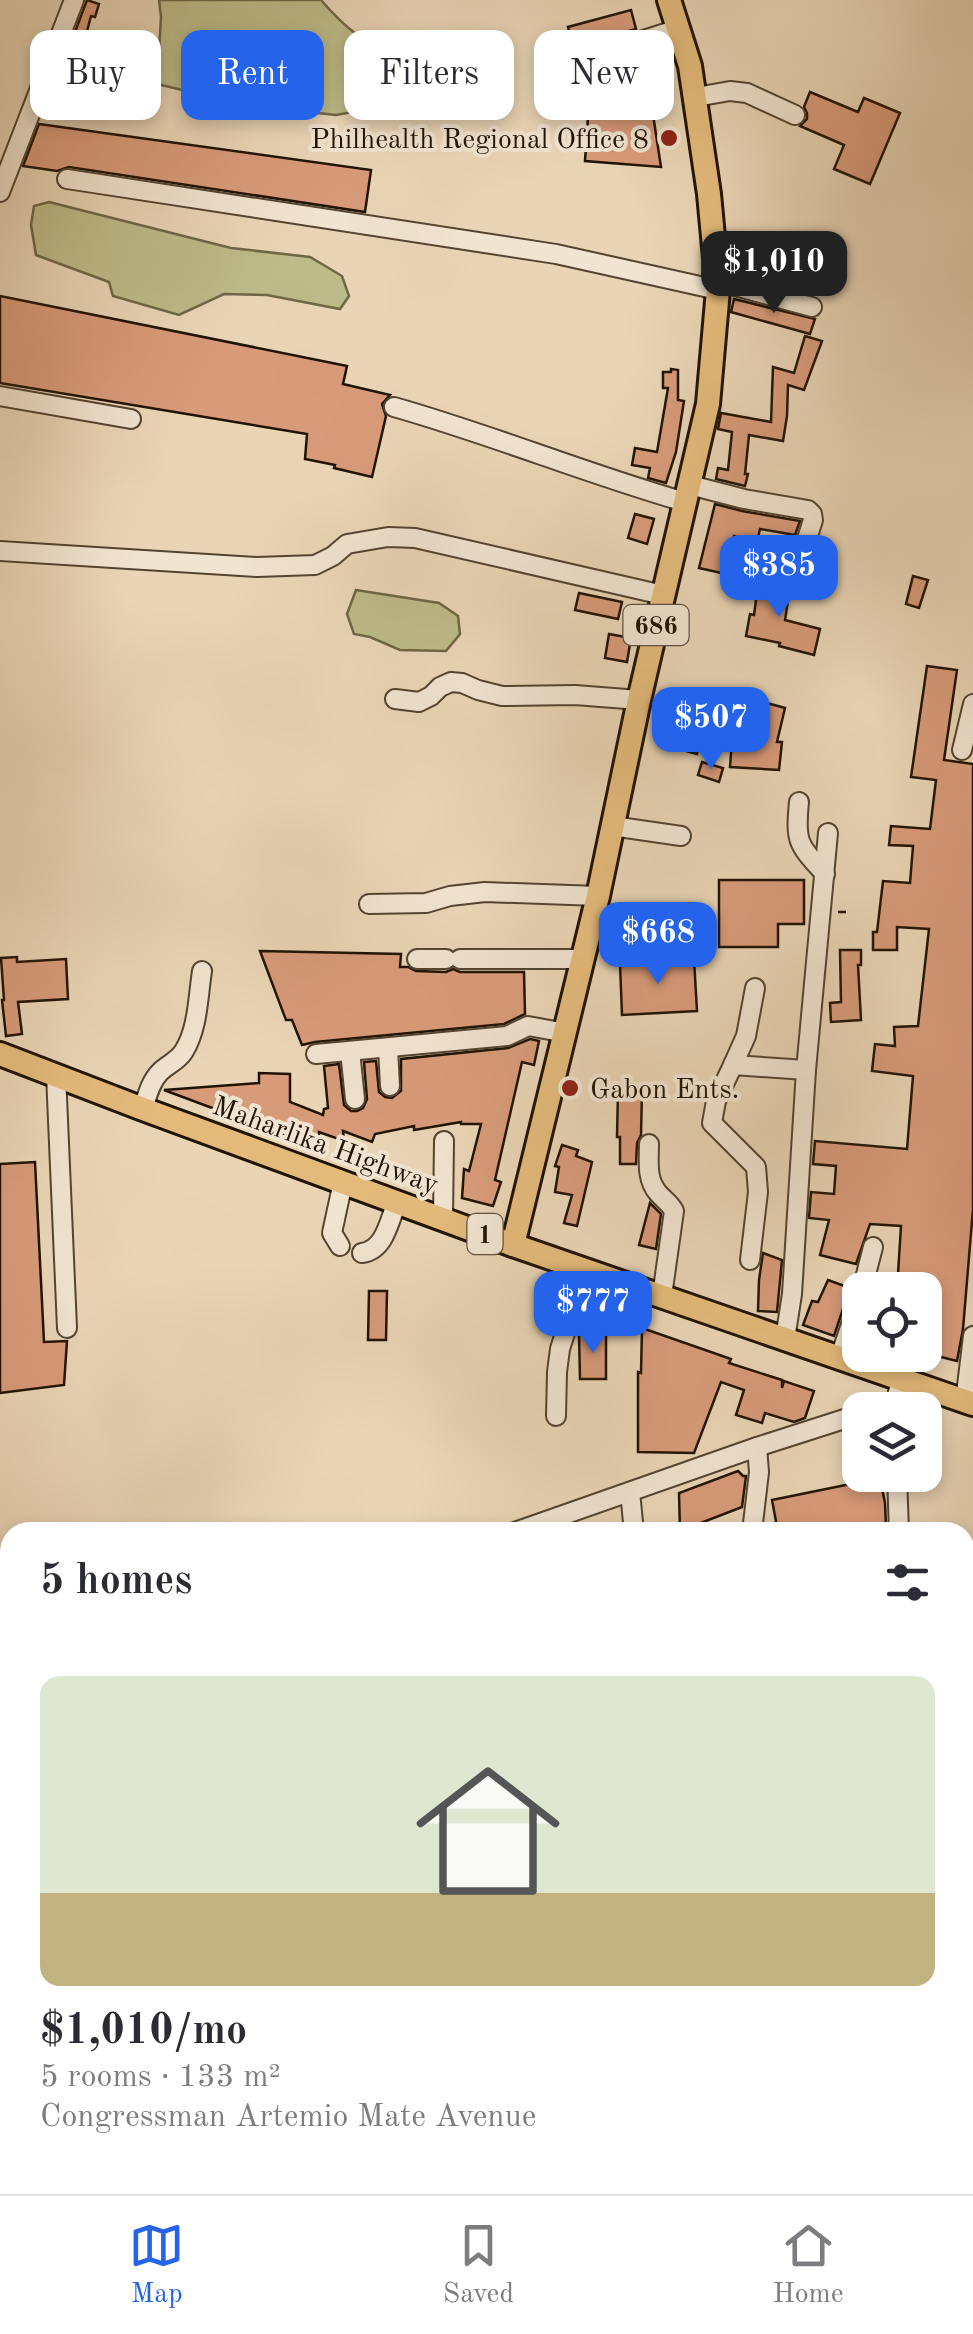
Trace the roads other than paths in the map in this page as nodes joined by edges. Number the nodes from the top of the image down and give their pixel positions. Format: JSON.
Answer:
{"nodes":[{"id":1,"x":74,"y":0,"type":"edge"},
{"id":2,"x":669,"y":0,"type":"edge"},
{"id":3,"x":678,"y":29,"type":"junction"},
{"id":4,"x":674,"y":30,"type":"edge"},
{"id":5,"x":696,"y":98,"type":"junction"},
{"id":6,"x":795,"y":114,"type":"dead end"},
{"id":7,"x":8,"y":146,"type":"edge"},
{"id":8,"x":67,"y":179,"type":"dead end"},
{"id":9,"x":0,"y":192,"type":"edge"},
{"id":10,"x":718,"y":284,"type":"junction"},
{"id":11,"x":812,"y":307,"type":"dead end"},
{"id":12,"x":0,"y":396,"type":"edge"},
{"id":13,"x":394,"y":407,"type":"dead end"},
{"id":14,"x":131,"y":419,"type":"dead end"},
{"id":15,"x":688,"y":494,"type":"junction"},
{"id":16,"x":0,"y":551,"type":"edge"},
{"id":17,"x":795,"y":577,"type":"dead end"},
{"id":18,"x":663,"y":595,"type":"junction"},
{"id":19,"x":395,"y":699,"type":"dead end"},
{"id":20,"x":639,"y":700,"type":"junction"},
{"id":21,"x":973,"y":704,"type":"edge"},
{"id":22,"x":962,"y":750,"type":"dead end"},
{"id":23,"x":799,"y":802,"type":"dead end"},
{"id":24,"x":612,"y":826,"type":"junction"},
{"id":25,"x":828,"y":833,"type":"dead end"},
{"id":26,"x":681,"y":836,"type":"dead end"},
{"id":27,"x":825,"y":874,"type":"junction"},
{"id":28,"x":598,"y":896,"type":"junction"},
{"id":29,"x":369,"y":904,"type":"dead end"},
{"id":30,"x":417,"y":959,"type":"dead end"},
{"id":31,"x":582,"y":959,"type":"junction"},
{"id":32,"x":202,"y":971,"type":"dead end"},
{"id":33,"x":755,"y":988,"type":"dead end"},
{"id":34,"x":566,"y":1033,"type":"junction"},
{"id":35,"x":388,"y":1048,"type":"junction"},
{"id":36,"x":350,"y":1052,"type":"junction"},
{"id":37,"x":0,"y":1054,"type":"edge"},
{"id":38,"x":316,"y":1054,"type":"dead end"},
{"id":39,"x":734,"y":1065,"type":"junction"},
{"id":40,"x":806,"y":1070,"type":"junction"},
{"id":41,"x":56,"y":1074,"type":"junction"},
{"id":42,"x":390,"y":1086,"type":"dead end"},
{"id":43,"x":355,"y":1099,"type":"dead end"},
{"id":44,"x":143,"y":1110,"type":"junction"},
{"id":45,"x":444,"y":1141,"type":"dead end"},
{"id":46,"x":649,"y":1144,"type":"dead end"},
{"id":47,"x":343,"y":1182,"type":"junction"},
{"id":48,"x":398,"y":1202,"type":"junction"},
{"id":49,"x":444,"y":1219,"type":"junction"},
{"id":50,"x":514,"y":1245,"type":"junction"},
{"id":51,"x":340,"y":1246,"type":"dead end"},
{"id":52,"x":872,"y":1247,"type":"dead end"},
{"id":53,"x":362,"y":1253,"type":"dead end"},
{"id":54,"x":750,"y":1260,"type":"dead end"},
{"id":55,"x":585,"y":1270,"type":"junction"},
{"id":56,"x":866,"y":1272,"type":"edge"},
{"id":57,"x":662,"y":1296,"type":"junction"},
{"id":58,"x":67,"y":1328,"type":"dead end"},
{"id":59,"x":973,"y":1336,"type":"edge"},
{"id":60,"x":786,"y":1338,"type":"junction"},
{"id":61,"x":842,"y":1351,"type":"edge"},
{"id":62,"x":840,"y":1357,"type":"junction"},
{"id":63,"x":902,"y":1378,"type":"junction"},
{"id":64,"x":898,"y":1392,"type":"edge"},
{"id":65,"x":969,"y":1403,"type":"edge"},
{"id":66,"x":556,"y":1416,"type":"dead end"},
{"id":67,"x":842,"y":1420,"type":"edge"},
{"id":68,"x":757,"y":1447,"type":"junction"},
{"id":69,"x":630,"y":1492,"type":"junction"},
{"id":70,"x":898,"y":1492,"type":"edge"},
{"id":71,"x":544,"y":1522,"type":"edge"},
{"id":72,"x":633,"y":1522,"type":"edge"},
{"id":73,"x":753,"y":1522,"type":"edge"},
{"id":74,"x":899,"y":1522,"type":"edge"}],
"edges":[{"from":1,"to":7,"type":"street"},
{"from":2,"to":3,"type":"main road","number":"686"},
{"from":3,"to":4,"type":"street"},
{"from":3,"to":5,"type":"main road","number":"686"},
{"from":5,"to":6,"type":"street"},
{"from":5,"to":10,"type":"main road","number":"686"},
{"from":7,"to":9,"type":"street"},
{"from":8,"to":10,"type":"street"},
{"from":10,"to":11,"type":"street"},
{"from":10,"to":15,"type":"main road","number":"686"},
{"from":12,"to":14,"type":"street"},
{"from":13,"to":15,"type":"street"},
{"from":15,"to":17,"type":"street"},
{"from":15,"to":18,"type":"main road","number":"686"},
{"from":16,"to":18,"type":"street"},
{"from":18,"to":20,"type":"main road","number":"686"},
{"from":19,"to":20,"type":"street"},
{"from":20,"to":24,"type":"main road","number":"686"},
{"from":21,"to":22,"type":"street"},
{"from":23,"to":27,"type":"street"},
{"from":24,"to":26,"type":"street"},
{"from":24,"to":28,"type":"main road","number":"686"},
{"from":25,"to":27,"type":"street"},
{"from":27,"to":40,"type":"street"},
{"from":28,"to":29,"type":"street"},
{"from":28,"to":31,"type":"main road","number":"686"},
{"from":30,"to":31,"type":"street"},
{"from":31,"to":34,"type":"main road","number":"686"},
{"from":32,"to":44,"type":"street"},
{"from":33,"to":39,"type":"street"},
{"from":34,"to":35,"type":"street"},
{"from":34,"to":50,"type":"main road","number":"686"},
{"from":35,"to":36,"type":"street"},
{"from":35,"to":42,"type":"street"},
{"from":36,"to":38,"type":"street"},
{"from":36,"to":43,"type":"street"},
{"from":37,"to":41,"type":"main road","name":"Maharlika Highway","number":"1"},
{"from":39,"to":40,"type":"street"},
{"from":39,"to":54,"type":"street"},
{"from":40,"to":60,"type":"street"},
{"from":41,"to":44,"type":"main road","name":"Maharlika Highway","number":"1"},
{"from":41,"to":58,"type":"street"},
{"from":44,"to":47,"type":"main road","name":"Maharlika Highway","number":"1"},
{"from":45,"to":49,"type":"street"},
{"from":46,"to":57,"type":"street"},
{"from":47,"to":48,"type":"main road","name":"Maharlika Highway","number":"1"},
{"from":47,"to":51,"type":"street"},
{"from":48,"to":49,"type":"main road","name":"Maharlika Highway","number":"1"},
{"from":48,"to":53,"type":"street"},
{"from":49,"to":50,"type":"main road","name":"Maharlika Highway","number":"1"},
{"from":50,"to":55,"type":"main road","name":"Maharlika Highway","number":"1"},
{"from":52,"to":56,"type":"street"},
{"from":55,"to":57,"type":"main road","name":"Maharlika Highway","number":"1"},
{"from":55,"to":66,"type":"street"},
{"from":57,"to":60,"type":"main road","name":"Maharlika Highway","number":"1"},
{"from":59,"to":65,"type":"street"},
{"from":60,"to":62,"type":"main road","name":"Maharlika Highway","number":"1"},
{"from":61,"to":62,"type":"street"},
{"from":62,"to":63,"type":"main road","name":"Maharlika Highway","number":"1"},
{"from":63,"to":64,"type":"street"},
{"from":63,"to":65,"type":"main road","name":"Maharlika Highway","number":"1"},
{"from":67,"to":68,"type":"street"},
{"from":68,"to":69,"type":"street"},
{"from":68,"to":73,"type":"street"},
{"from":69,"to":71,"type":"street"},
{"from":69,"to":72,"type":"street"},
{"from":70,"to":74,"type":"street"}]}
